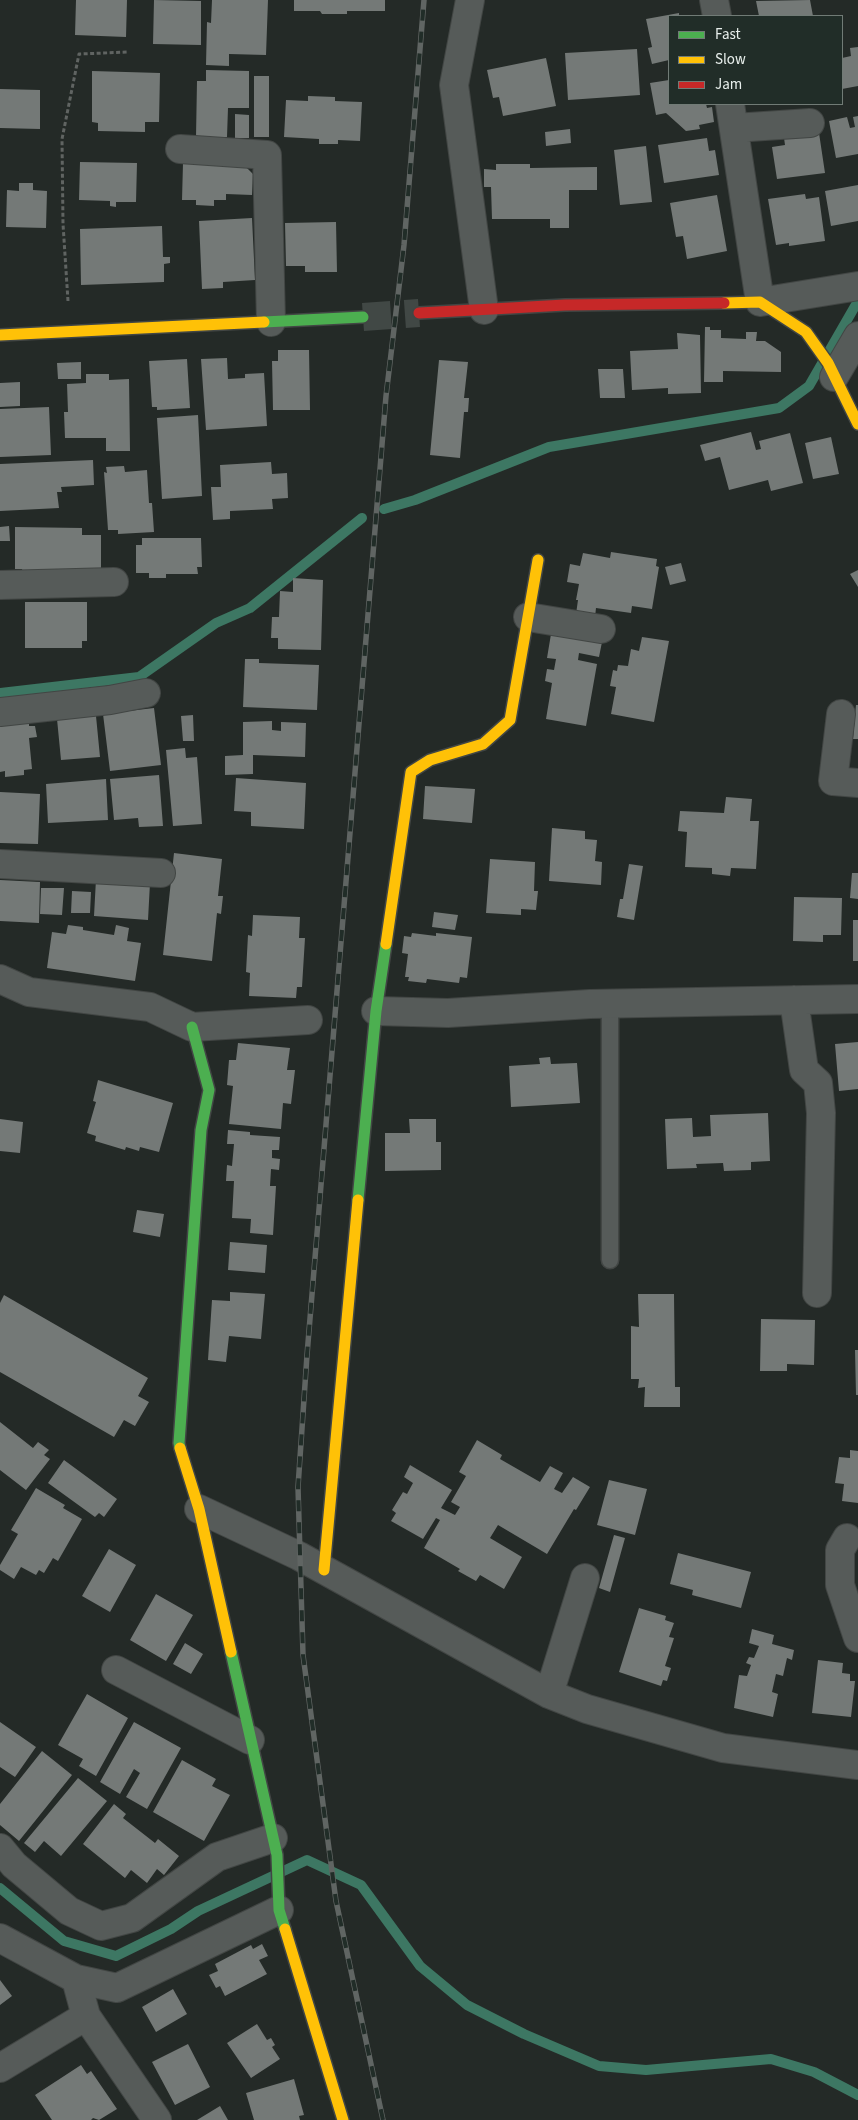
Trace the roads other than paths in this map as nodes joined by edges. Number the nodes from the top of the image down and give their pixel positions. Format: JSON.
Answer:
{"nodes":[{"id":1,"x":470,"y":0,"type":"edge"},
{"id":2,"x":714,"y":0,"type":"edge"},
{"id":3,"x":717,"y":15,"type":"edge"},
{"id":4,"x":732,"y":116,"type":"edge"},
{"id":5,"x":810,"y":123,"type":"dead end"},
{"id":6,"x":180,"y":149,"type":"dead end"},
{"id":7,"x":850,"y":287,"type":"edge"},
{"id":8,"x":760,"y":302,"type":"junction"},
{"id":9,"x":484,"y":310,"type":"junction"},
{"id":10,"x":419,"y":313,"type":"tunnel mouth"},
{"id":11,"x":363,"y":317,"type":"tunnel mouth"},
{"id":12,"x":271,"y":322,"type":"junction"},
{"id":13,"x":0,"y":335,"type":"edge"},
{"id":14,"x":858,"y":336,"type":"edge"},
{"id":15,"x":831,"y":370,"type":"junction"},
{"id":16,"x":858,"y":424,"type":"edge"},
{"id":17,"x":538,"y":560,"type":"dead end"},
{"id":18,"x":114,"y":582,"type":"dead end"},
{"id":19,"x":0,"y":585,"type":"edge"},
{"id":20,"x":528,"y":617,"type":"junction"},
{"id":21,"x":602,"y":629,"type":"dead end"},
{"id":22,"x":146,"y":693,"type":"dead end"},
{"id":23,"x":0,"y":712,"type":"edge"},
{"id":24,"x":841,"y":714,"type":"dead end"},
{"id":25,"x":858,"y":783,"type":"edge"},
{"id":26,"x":0,"y":864,"type":"edge"},
{"id":27,"x":161,"y":873,"type":"dead end"},
{"id":28,"x":0,"y":979,"type":"edge"},
{"id":29,"x":858,"y":999,"type":"edge"},
{"id":30,"x":794,"y":1000,"type":"junction"},
{"id":31,"x":610,"y":1004,"type":"junction"},
{"id":32,"x":376,"y":1012,"type":"junction"},
{"id":33,"x":308,"y":1020,"type":"dead end"},
{"id":34,"x":192,"y":1027,"type":"junction"},
{"id":35,"x":610,"y":1260,"type":"dead end"},
{"id":36,"x":817,"y":1293,"type":"dead end"},
{"id":37,"x":199,"y":1509,"type":"junction"},
{"id":38,"x":847,"y":1538,"type":"dead end"},
{"id":39,"x":324,"y":1570,"type":"junction"},
{"id":40,"x":585,"y":1578,"type":"dead end"},
{"id":41,"x":858,"y":1638,"type":"edge"},
{"id":42,"x":116,"y":1670,"type":"dead end"},
{"id":43,"x":549,"y":1694,"type":"junction"},
{"id":44,"x":250,"y":1740,"type":"junction"},
{"id":45,"x":858,"y":1765,"type":"edge"},
{"id":46,"x":275,"y":1847,"type":"junction"},
{"id":47,"x":0,"y":1848,"type":"edge"},
{"id":48,"x":279,"y":1900,"type":"junction"},
{"id":49,"x":0,"y":1938,"type":"edge"},
{"id":50,"x":76,"y":1979,"type":"junction"},
{"id":51,"x":86,"y":2016,"type":"junction"},
{"id":52,"x":0,"y":2068,"type":"edge"},
{"id":53,"x":157,"y":2120,"type":"edge"},
{"id":54,"x":343,"y":2120,"type":"edge"}],
"edges":[{"from":1,"to":9,"type":"street"},
{"from":2,"to":3,"type":"street"},
{"from":4,"to":5,"type":"street"},
{"from":4,"to":8,"type":"street"},
{"from":6,"to":12,"type":"street"},
{"from":7,"to":8,"type":"street"},
{"from":8,"to":9,"type":"street"},
{"from":8,"to":15,"type":"street"},
{"from":9,"to":10,"type":"street"},
{"from":11,"to":12,"type":"street"},
{"from":12,"to":13,"type":"street"},
{"from":14,"to":15,"type":"street"},
{"from":15,"to":16,"type":"street"},
{"from":17,"to":20,"type":"street"},
{"from":18,"to":19,"type":"street"},
{"from":20,"to":21,"type":"street"},
{"from":20,"to":32,"type":"street"},
{"from":22,"to":23,"type":"street"},
{"from":24,"to":25,"type":"street"},
{"from":26,"to":27,"type":"street"},
{"from":28,"to":34,"type":"street"},
{"from":29,"to":30,"type":"street"},
{"from":30,"to":31,"type":"street"},
{"from":30,"to":36,"type":"street"},
{"from":31,"to":32,"type":"street"},
{"from":31,"to":35,"type":"lane"},
{"from":32,"to":39,"type":"street"},
{"from":33,"to":34,"type":"street"},
{"from":34,"to":37,"type":"street"},
{"from":37,"to":39,"type":"street"},
{"from":37,"to":44,"type":"street"},
{"from":38,"to":41,"type":"street"},
{"from":39,"to":43,"type":"street"},
{"from":40,"to":43,"type":"street"},
{"from":42,"to":44,"type":"street"},
{"from":43,"to":45,"type":"street"},
{"from":44,"to":46,"type":"street"},
{"from":46,"to":47,"type":"street"},
{"from":46,"to":48,"type":"street"},
{"from":48,"to":50,"type":"street"},
{"from":48,"to":54,"type":"street"},
{"from":49,"to":50,"type":"street"},
{"from":50,"to":51,"type":"street"},
{"from":51,"to":52,"type":"street"},
{"from":51,"to":53,"type":"street"}]}
